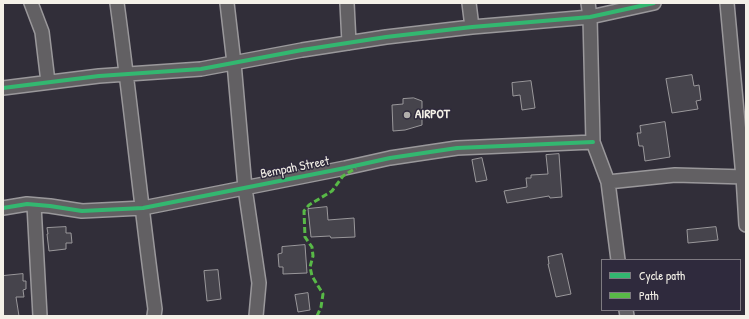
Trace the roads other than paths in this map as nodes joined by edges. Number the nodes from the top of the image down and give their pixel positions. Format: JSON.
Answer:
{"nodes":[{"id":1,"x":30,"y":3,"type":"edge"},
{"id":2,"x":117,"y":3,"type":"edge"},
{"id":3,"x":226,"y":3,"type":"edge"},
{"id":4,"x":347,"y":3,"type":"edge"},
{"id":5,"x":469,"y":3,"type":"edge"},
{"id":6,"x":588,"y":3,"type":"edge"},
{"id":7,"x":654,"y":3,"type":"edge"},
{"id":8,"x":727,"y":3,"type":"edge"},
{"id":9,"x":590,"y":17,"type":"junction"},
{"id":10,"x":472,"y":27,"type":"junction"},
{"id":11,"x":349,"y":43,"type":"junction"},
{"id":12,"x":234,"y":63,"type":"junction"},
{"id":13,"x":127,"y":74,"type":"junction"},
{"id":14,"x":48,"y":82,"type":"junction"},
{"id":15,"x":3,"y":88,"type":"edge"},
{"id":16,"x":593,"y":142,"type":"junction"},
{"id":17,"x":745,"y":177,"type":"edge"},
{"id":18,"x":608,"y":182,"type":"junction"},
{"id":19,"x":245,"y":188,"type":"junction"},
{"id":20,"x":34,"y":205,"type":"junction"},
{"id":21,"x":3,"y":208,"type":"edge"},
{"id":22,"x":143,"y":208,"type":"junction"},
{"id":23,"x":746,"y":225,"type":"edge"},
{"id":24,"x":618,"y":259,"type":"edge"},
{"id":25,"x":40,"y":316,"type":"edge"},
{"id":26,"x":154,"y":316,"type":"edge"},
{"id":27,"x":256,"y":316,"type":"edge"}],
"edges":[{"from":1,"to":14,"type":"street"},
{"from":2,"to":13,"type":"street"},
{"from":3,"to":12,"type":"street"},
{"from":4,"to":11,"type":"street"},
{"from":5,"to":10,"type":"street"},
{"from":6,"to":9,"type":"street"},
{"from":7,"to":9,"type":"street"},
{"from":8,"to":17,"type":"street"},
{"from":9,"to":10,"type":"street"},
{"from":9,"to":16,"type":"street"},
{"from":10,"to":11,"type":"street"},
{"from":11,"to":12,"type":"street"},
{"from":12,"to":13,"type":"street"},
{"from":12,"to":19,"type":"street"},
{"from":13,"to":14,"type":"street"},
{"from":13,"to":22,"type":"street"},
{"from":14,"to":15,"type":"street"},
{"from":16,"to":18,"type":"street"},
{"from":16,"to":19,"type":"street","name":"Bempah Street"},
{"from":17,"to":18,"type":"street"},
{"from":17,"to":23,"type":"street"},
{"from":18,"to":24,"type":"street"},
{"from":19,"to":22,"type":"street","name":"Bempah Street"},
{"from":19,"to":27,"type":"street"},
{"from":20,"to":21,"type":"street","name":"Bempah Street"},
{"from":20,"to":22,"type":"street","name":"Bempah Street"},
{"from":20,"to":25,"type":"street"},
{"from":22,"to":26,"type":"street"}]}
